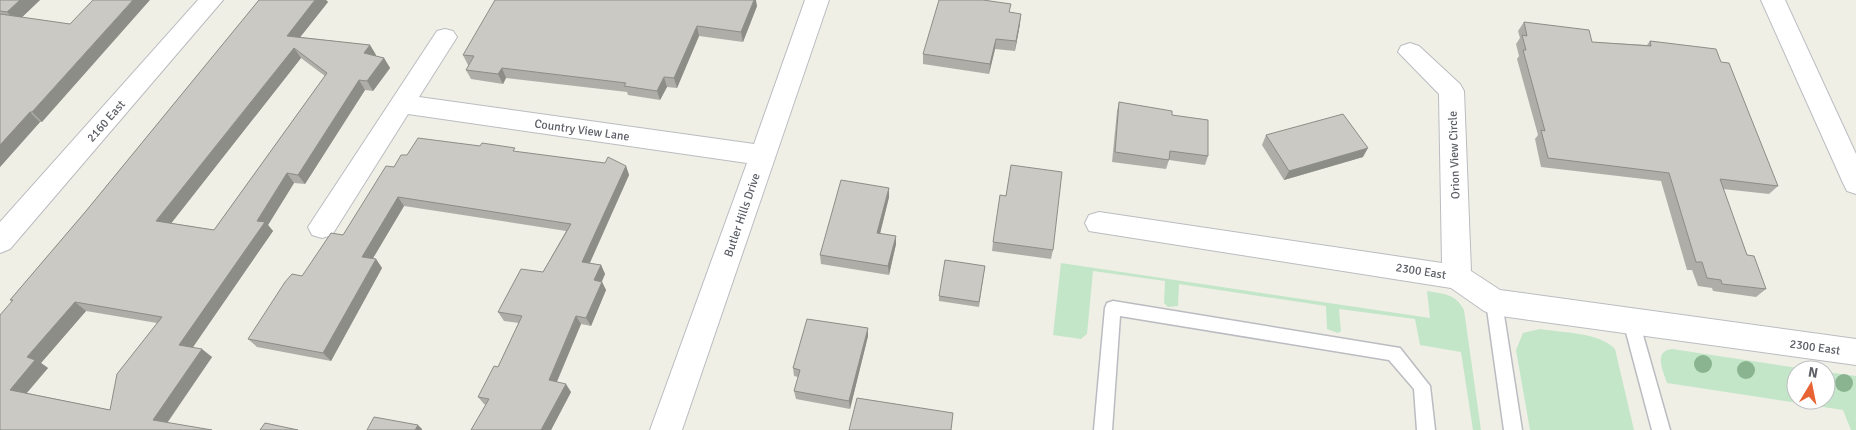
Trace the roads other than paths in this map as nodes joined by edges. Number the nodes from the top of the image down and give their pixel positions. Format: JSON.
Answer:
{"nodes":[{"id":1,"x":211,"y":0,"type":"edge"},
{"id":2,"x":817,"y":0,"type":"edge"},
{"id":3,"x":1773,"y":0,"type":"edge"},
{"id":4,"x":445,"y":37,"type":"dead end"},
{"id":5,"x":1410,"y":52,"type":"dead end"},
{"id":6,"x":401,"y":104,"type":"junction"},
{"id":7,"x":763,"y":155,"type":"junction"},
{"id":8,"x":1856,"y":183,"type":"edge"},
{"id":9,"x":1099,"y":223,"type":"dead end"},
{"id":10,"x":322,"y":227,"type":"dead end"},
{"id":11,"x":0,"y":241,"type":"edge"},
{"id":12,"x":1457,"y":277,"type":"junction"},
{"id":13,"x":1494,"y":302,"type":"junction"},
{"id":14,"x":1630,"y":321,"type":"junction"},
{"id":15,"x":1856,"y":352,"type":"edge"},
{"id":16,"x":666,"y":430,"type":"edge"},
{"id":17,"x":1103,"y":430,"type":"edge"},
{"id":18,"x":1426,"y":430,"type":"edge"},
{"id":19,"x":1513,"y":430,"type":"edge"},
{"id":20,"x":1661,"y":430,"type":"edge"}],
"edges":[{"from":1,"to":11,"type":"street","name":"2160 East"},
{"from":2,"to":7,"type":"street","name":"Butler Hills Drive"},
{"from":3,"to":8,"type":"street"},
{"from":4,"to":6,"type":"street"},
{"from":5,"to":12,"type":"street","name":"Orion View Circle"},
{"from":6,"to":7,"type":"street","name":"Country View Lane"},
{"from":6,"to":10,"type":"street"},
{"from":7,"to":16,"type":"street","name":"Butler Hills Drive"},
{"from":9,"to":12,"type":"street","name":"2300 East"},
{"from":12,"to":13,"type":"street","name":"2300 East"},
{"from":13,"to":14,"type":"street","name":"2300 East"},
{"from":13,"to":19,"type":"lane"},
{"from":14,"to":15,"type":"street","name":"2300 East"},
{"from":14,"to":20,"type":"lane"},
{"from":17,"to":18,"type":"lane"}]}
